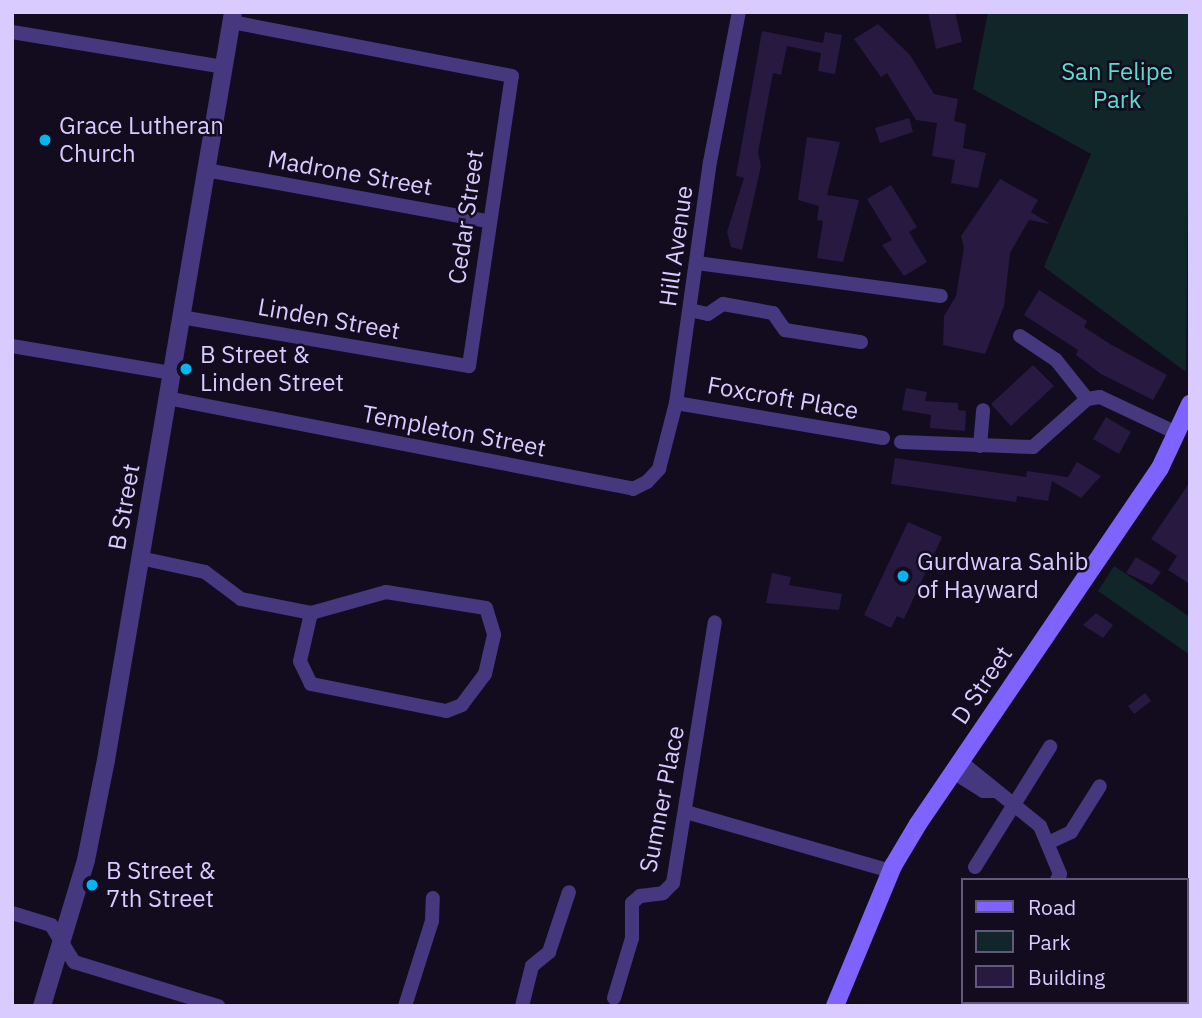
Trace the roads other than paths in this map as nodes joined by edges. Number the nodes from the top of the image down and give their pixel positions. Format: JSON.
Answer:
{"nodes":[{"id":1,"x":739,"y":12,"type":"edge"},
{"id":2,"x":232,"y":17,"type":"edge"},
{"id":3,"x":12,"y":32,"type":"edge"},
{"id":4,"x":223,"y":67,"type":"junction"},
{"id":5,"x":206,"y":170,"type":"junction"},
{"id":6,"x":486,"y":221,"type":"junction"},
{"id":7,"x":697,"y":263,"type":"junction"},
{"id":8,"x":941,"y":296,"type":"dead end"},
{"id":9,"x":690,"y":310,"type":"junction"},
{"id":10,"x":181,"y":317,"type":"junction"},
{"id":11,"x":1020,"y":335,"type":"dead end"},
{"id":12,"x":861,"y":342,"type":"dead end"},
{"id":13,"x":12,"y":346,"type":"edge"},
{"id":14,"x":469,"y":366,"type":"joint"},
{"id":15,"x":171,"y":373,"type":"junction"},
{"id":16,"x":167,"y":398,"type":"junction"},
{"id":17,"x":1087,"y":399,"type":"junction"},
{"id":18,"x":676,"y":402,"type":"junction"},
{"id":19,"x":1190,"y":404,"type":"edge"},
{"id":20,"x":983,"y":410,"type":"dead end"},
{"id":21,"x":1177,"y":433,"type":"junction"},
{"id":22,"x":883,"y":438,"type":"dead end"},
{"id":23,"x":901,"y":442,"type":"dead end"},
{"id":24,"x":980,"y":446,"type":"junction"},
{"id":25,"x":648,"y":482,"type":"joint"},
{"id":26,"x":140,"y":558,"type":"junction"},
{"id":27,"x":311,"y":613,"type":"junction"},
{"id":28,"x":715,"y":622,"type":"dead end"},
{"id":29,"x":1050,"y":747,"type":"dead end"},
{"id":30,"x":957,"y":766,"type":"junction"},
{"id":31,"x":1100,"y":786,"type":"dead end"},
{"id":32,"x":1010,"y":803,"type":"junction"},
{"id":33,"x":686,"y":812,"type":"junction"},
{"id":34,"x":1050,"y":842,"type":"junction"},
{"id":35,"x":975,"y":867,"type":"dead end"},
{"id":36,"x":891,"y":871,"type":"junction"},
{"id":37,"x":1057,"y":878,"type":"edge"},
{"id":38,"x":569,"y":892,"type":"dead end"},
{"id":39,"x":433,"y":898,"type":"dead end"},
{"id":40,"x":12,"y":913,"type":"edge"},
{"id":41,"x":61,"y":942,"type":"junction"},
{"id":42,"x":614,"y":998,"type":"dead end"},
{"id":43,"x":42,"y":1006,"type":"edge"},
{"id":44,"x":218,"y":1006,"type":"edge"},
{"id":45,"x":405,"y":1006,"type":"edge"},
{"id":46,"x":522,"y":1006,"type":"edge"},
{"id":47,"x":835,"y":1006,"type":"edge"}],
"edges":[{"from":1,"to":7,"type":"street","name":"Hill Avenue"},
{"from":2,"to":4,"type":"street","name":"B Street"},
{"from":2,"to":6,"type":"street","name":"Cedar Street"},
{"from":3,"to":4,"type":"street"},
{"from":4,"to":5,"type":"street","name":"B Street"},
{"from":5,"to":6,"type":"street","name":"Madrone Street"},
{"from":5,"to":10,"type":"street","name":"B Street"},
{"from":6,"to":14,"type":"street","name":"Cedar Street"},
{"from":7,"to":8,"type":"street"},
{"from":7,"to":9,"type":"street","name":"Hill Avenue"},
{"from":9,"to":12,"type":"street"},
{"from":9,"to":18,"type":"street","name":"Hill Avenue"},
{"from":10,"to":14,"type":"street","name":"Linden Street"},
{"from":10,"to":15,"type":"street","name":"B Street"},
{"from":11,"to":17,"type":"street"},
{"from":13,"to":15,"type":"street"},
{"from":15,"to":16,"type":"street","name":"B Street"},
{"from":16,"to":25,"type":"street","name":"Templeton Street"},
{"from":16,"to":26,"type":"street","name":"B Street"},
{"from":17,"to":21,"type":"street"},
{"from":17,"to":24,"type":"street"},
{"from":18,"to":22,"type":"street","name":"Foxcroft Place"},
{"from":18,"to":25,"type":"street","name":"Hill Avenue"},
{"from":19,"to":21,"type":"main road","name":"D Street"},
{"from":20,"to":24,"type":"street"},
{"from":21,"to":30,"type":"main road","name":"D Street"},
{"from":23,"to":24,"type":"street"},
{"from":26,"to":27,"type":"street"},
{"from":26,"to":41,"type":"street","name":"B Street"},
{"from":27,"to":27,"type":"street"},
{"from":28,"to":33,"type":"street","name":"Sumner Place"},
{"from":29,"to":32,"type":"street"},
{"from":30,"to":32,"type":"street"},
{"from":30,"to":36,"type":"main road","name":"D Street"},
{"from":31,"to":34,"type":"street"},
{"from":32,"to":34,"type":"street"},
{"from":32,"to":35,"type":"street"},
{"from":33,"to":36,"type":"street"},
{"from":33,"to":42,"type":"street","name":"Sumner Place"},
{"from":34,"to":37,"type":"street"},
{"from":36,"to":47,"type":"main road","name":"D Street"},
{"from":38,"to":46,"type":"street"},
{"from":39,"to":45,"type":"street"},
{"from":40,"to":41,"type":"street"},
{"from":41,"to":43,"type":"street","name":"B Street"},
{"from":41,"to":44,"type":"street"}]}
